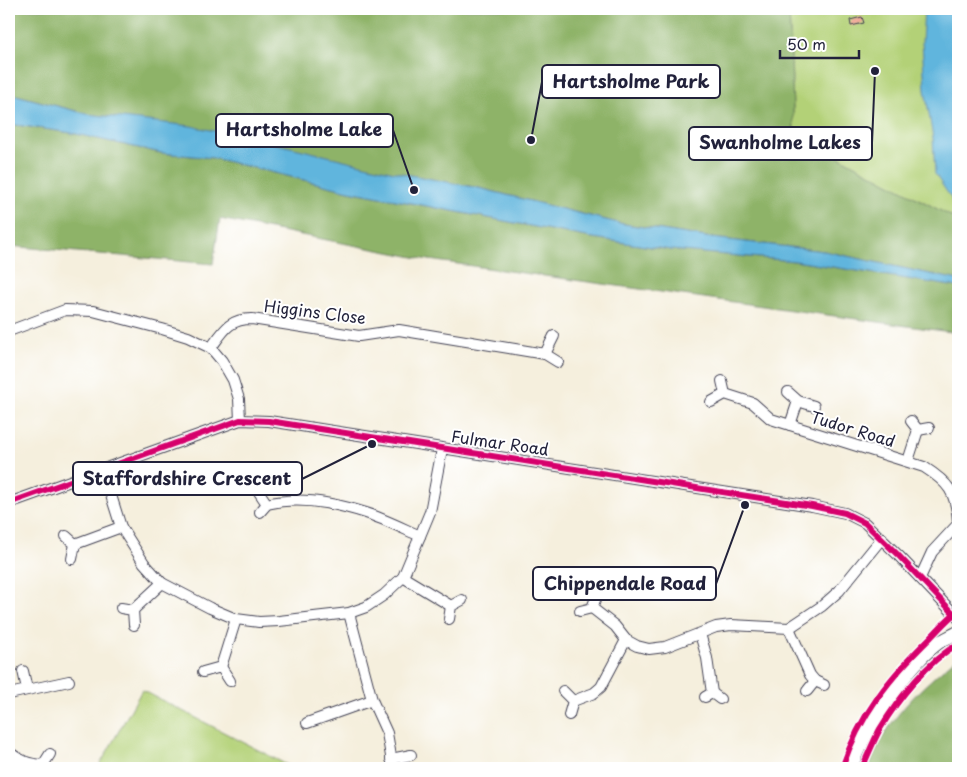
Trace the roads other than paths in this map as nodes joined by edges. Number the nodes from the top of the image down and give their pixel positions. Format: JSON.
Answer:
{"nodes":[{"id":1,"x":9,"y":331,"type":"edge"},
{"id":2,"x":554,"y":336,"type":"dead end"},
{"id":3,"x":211,"y":348,"type":"junction"},
{"id":4,"x":545,"y":354,"type":"junction"},
{"id":5,"x":558,"y":362,"type":"dead end"},
{"id":6,"x":722,"y":381,"type":"dead end"},
{"id":7,"x":788,"y":392,"type":"dead end"},
{"id":8,"x":725,"y":394,"type":"junction"},
{"id":9,"x":798,"y":401,"type":"junction"},
{"id":10,"x":710,"y":402,"type":"dead end"},
{"id":11,"x":814,"y":406,"type":"dead end"},
{"id":12,"x":240,"y":420,"type":"junction"},
{"id":13,"x":911,"y":422,"type":"dead end"},
{"id":14,"x":790,"y":426,"type":"junction"},
{"id":15,"x":929,"y":428,"type":"dead end"},
{"id":16,"x":918,"y":430,"type":"junction"},
{"id":17,"x":442,"y":449,"type":"junction"},
{"id":18,"x":908,"y":461,"type":"junction"},
{"id":19,"x":103,"y":470,"type":"junction"},
{"id":20,"x":258,"y":492,"type":"dead end"},
{"id":21,"x":9,"y":503,"type":"edge"},
{"id":22,"x":958,"y":523,"type":"edge"},
{"id":23,"x":121,"y":527,"type":"junction"},
{"id":24,"x":66,"y":536,"type":"dead end"},
{"id":25,"x":420,"y":536,"type":"junction"},
{"id":26,"x":882,"y":538,"type":"junction"},
{"id":27,"x":75,"y":544,"type":"junction"},
{"id":28,"x":72,"y":559,"type":"dead end"},
{"id":29,"x":403,"y":578,"type":"junction"},
{"id":30,"x":920,"y":578,"type":"junction"},
{"id":31,"x":162,"y":583,"type":"junction"},
{"id":32,"x":597,"y":595,"type":"dead end"},
{"id":33,"x":462,"y":600,"type":"dead end"},
{"id":34,"x":452,"y":606,"type":"junction"},
{"id":35,"x":122,"y":608,"type":"dead end"},
{"id":36,"x":592,"y":608,"type":"junction"},
{"id":37,"x":133,"y":610,"type":"junction"},
{"id":38,"x":580,"y":611,"type":"dead end"},
{"id":39,"x":349,"y":613,"type":"junction"},
{"id":40,"x":958,"y":618,"type":"edge"},
{"id":41,"x":236,"y":619,"type":"junction"},
{"id":42,"x":449,"y":619,"type":"dead end"},
{"id":43,"x":134,"y":625,"type":"dead end"},
{"id":44,"x":789,"y":628,"type":"junction"},
{"id":45,"x":958,"y":632,"type":"edge"},
{"id":46,"x":700,"y":634,"type":"junction"},
{"id":47,"x":626,"y":640,"type":"junction"},
{"id":48,"x":220,"y":667,"type":"junction"},
{"id":49,"x":23,"y":671,"type":"dead end"},
{"id":50,"x":203,"y":672,"type":"dead end"},
{"id":51,"x":69,"y":681,"type":"dead end"},
{"id":52,"x":230,"y":681,"type":"dead end"},
{"id":53,"x":27,"y":689,"type":"junction"},
{"id":54,"x":563,"y":691,"type":"dead end"},
{"id":55,"x":807,"y":691,"type":"dead end"},
{"id":56,"x":9,"y":694,"type":"edge"},
{"id":57,"x":712,"y":696,"type":"dead end"},
{"id":58,"x":372,"y":700,"type":"junction"},
{"id":59,"x":573,"y":701,"type":"junction"},
{"id":60,"x":569,"y":715,"type":"dead end"},
{"id":61,"x":307,"y":723,"type":"dead end"},
{"id":62,"x":9,"y":752,"type":"edge"},
{"id":63,"x":50,"y":754,"type":"dead end"},
{"id":64,"x":411,"y":755,"type":"dead end"},
{"id":65,"x":392,"y":763,"type":"edge"},
{"id":66,"x":44,"y":767,"type":"edge"},
{"id":67,"x":850,"y":768,"type":"edge"}],
"edges":[{"from":1,"to":3,"type":"street"},
{"from":2,"to":4,"type":"street"},
{"from":3,"to":4,"type":"street","name":"Higgins Close"},
{"from":3,"to":12,"type":"street"},
{"from":4,"to":5,"type":"street","name":"Higgins Close"},
{"from":6,"to":8,"type":"street"},
{"from":7,"to":9,"type":"street","name":"Tudor Road"},
{"from":8,"to":10,"type":"street"},
{"from":8,"to":14,"type":"street","name":"Tudor Road"},
{"from":9,"to":11,"type":"street","name":"Tudor Road"},
{"from":9,"to":14,"type":"street","name":"Tudor Road"},
{"from":12,"to":17,"type":"street","name":"Fulmar Road"},
{"from":12,"to":19,"type":"street","name":"Fulmar Road"},
{"from":13,"to":16,"type":"street","name":"Tudor Road"},
{"from":14,"to":18,"type":"street","name":"Tudor Road"},
{"from":15,"to":16,"type":"street","name":"Tudor Road"},
{"from":16,"to":18,"type":"street","name":"Tudor Road"},
{"from":17,"to":25,"type":"street"},
{"from":17,"to":26,"type":"street","name":"Fulmar Road"},
{"from":18,"to":22,"type":"street","name":"Tudor Road"},
{"from":19,"to":21,"type":"street","name":"Fulmar Road"},
{"from":19,"to":23,"type":"street"},
{"from":20,"to":25,"type":"street"},
{"from":22,"to":30,"type":"street","name":"Tudor Road"},
{"from":23,"to":27,"type":"street"},
{"from":23,"to":31,"type":"street"},
{"from":24,"to":27,"type":"street"},
{"from":25,"to":29,"type":"street"},
{"from":26,"to":30,"type":"street","name":"Fulmar Road"},
{"from":26,"to":44,"type":"street"},
{"from":27,"to":28,"type":"street"},
{"from":29,"to":34,"type":"street"},
{"from":29,"to":39,"type":"street"},
{"from":30,"to":40,"type":"street","name":"Fulmar Road"},
{"from":31,"to":37,"type":"street"},
{"from":31,"to":41,"type":"street"},
{"from":32,"to":36,"type":"street"},
{"from":33,"to":34,"type":"street"},
{"from":34,"to":42,"type":"street"},
{"from":35,"to":37,"type":"street"},
{"from":36,"to":38,"type":"street"},
{"from":36,"to":47,"type":"street"},
{"from":37,"to":43,"type":"street"},
{"from":39,"to":41,"type":"street"},
{"from":39,"to":58,"type":"street"},
{"from":41,"to":48,"type":"street"},
{"from":44,"to":46,"type":"street"},
{"from":44,"to":55,"type":"street"},
{"from":45,"to":67,"type":"street"},
{"from":46,"to":47,"type":"street"},
{"from":46,"to":57,"type":"street"},
{"from":47,"to":59,"type":"street"},
{"from":48,"to":50,"type":"street"},
{"from":48,"to":52,"type":"street"},
{"from":49,"to":53,"type":"street"},
{"from":51,"to":53,"type":"street"},
{"from":53,"to":56,"type":"street"},
{"from":54,"to":59,"type":"street"},
{"from":58,"to":61,"type":"street"},
{"from":58,"to":65,"type":"street"},
{"from":59,"to":60,"type":"street"},
{"from":62,"to":66,"type":"street"},
{"from":63,"to":66,"type":"street"},
{"from":64,"to":65,"type":"street"}]}
